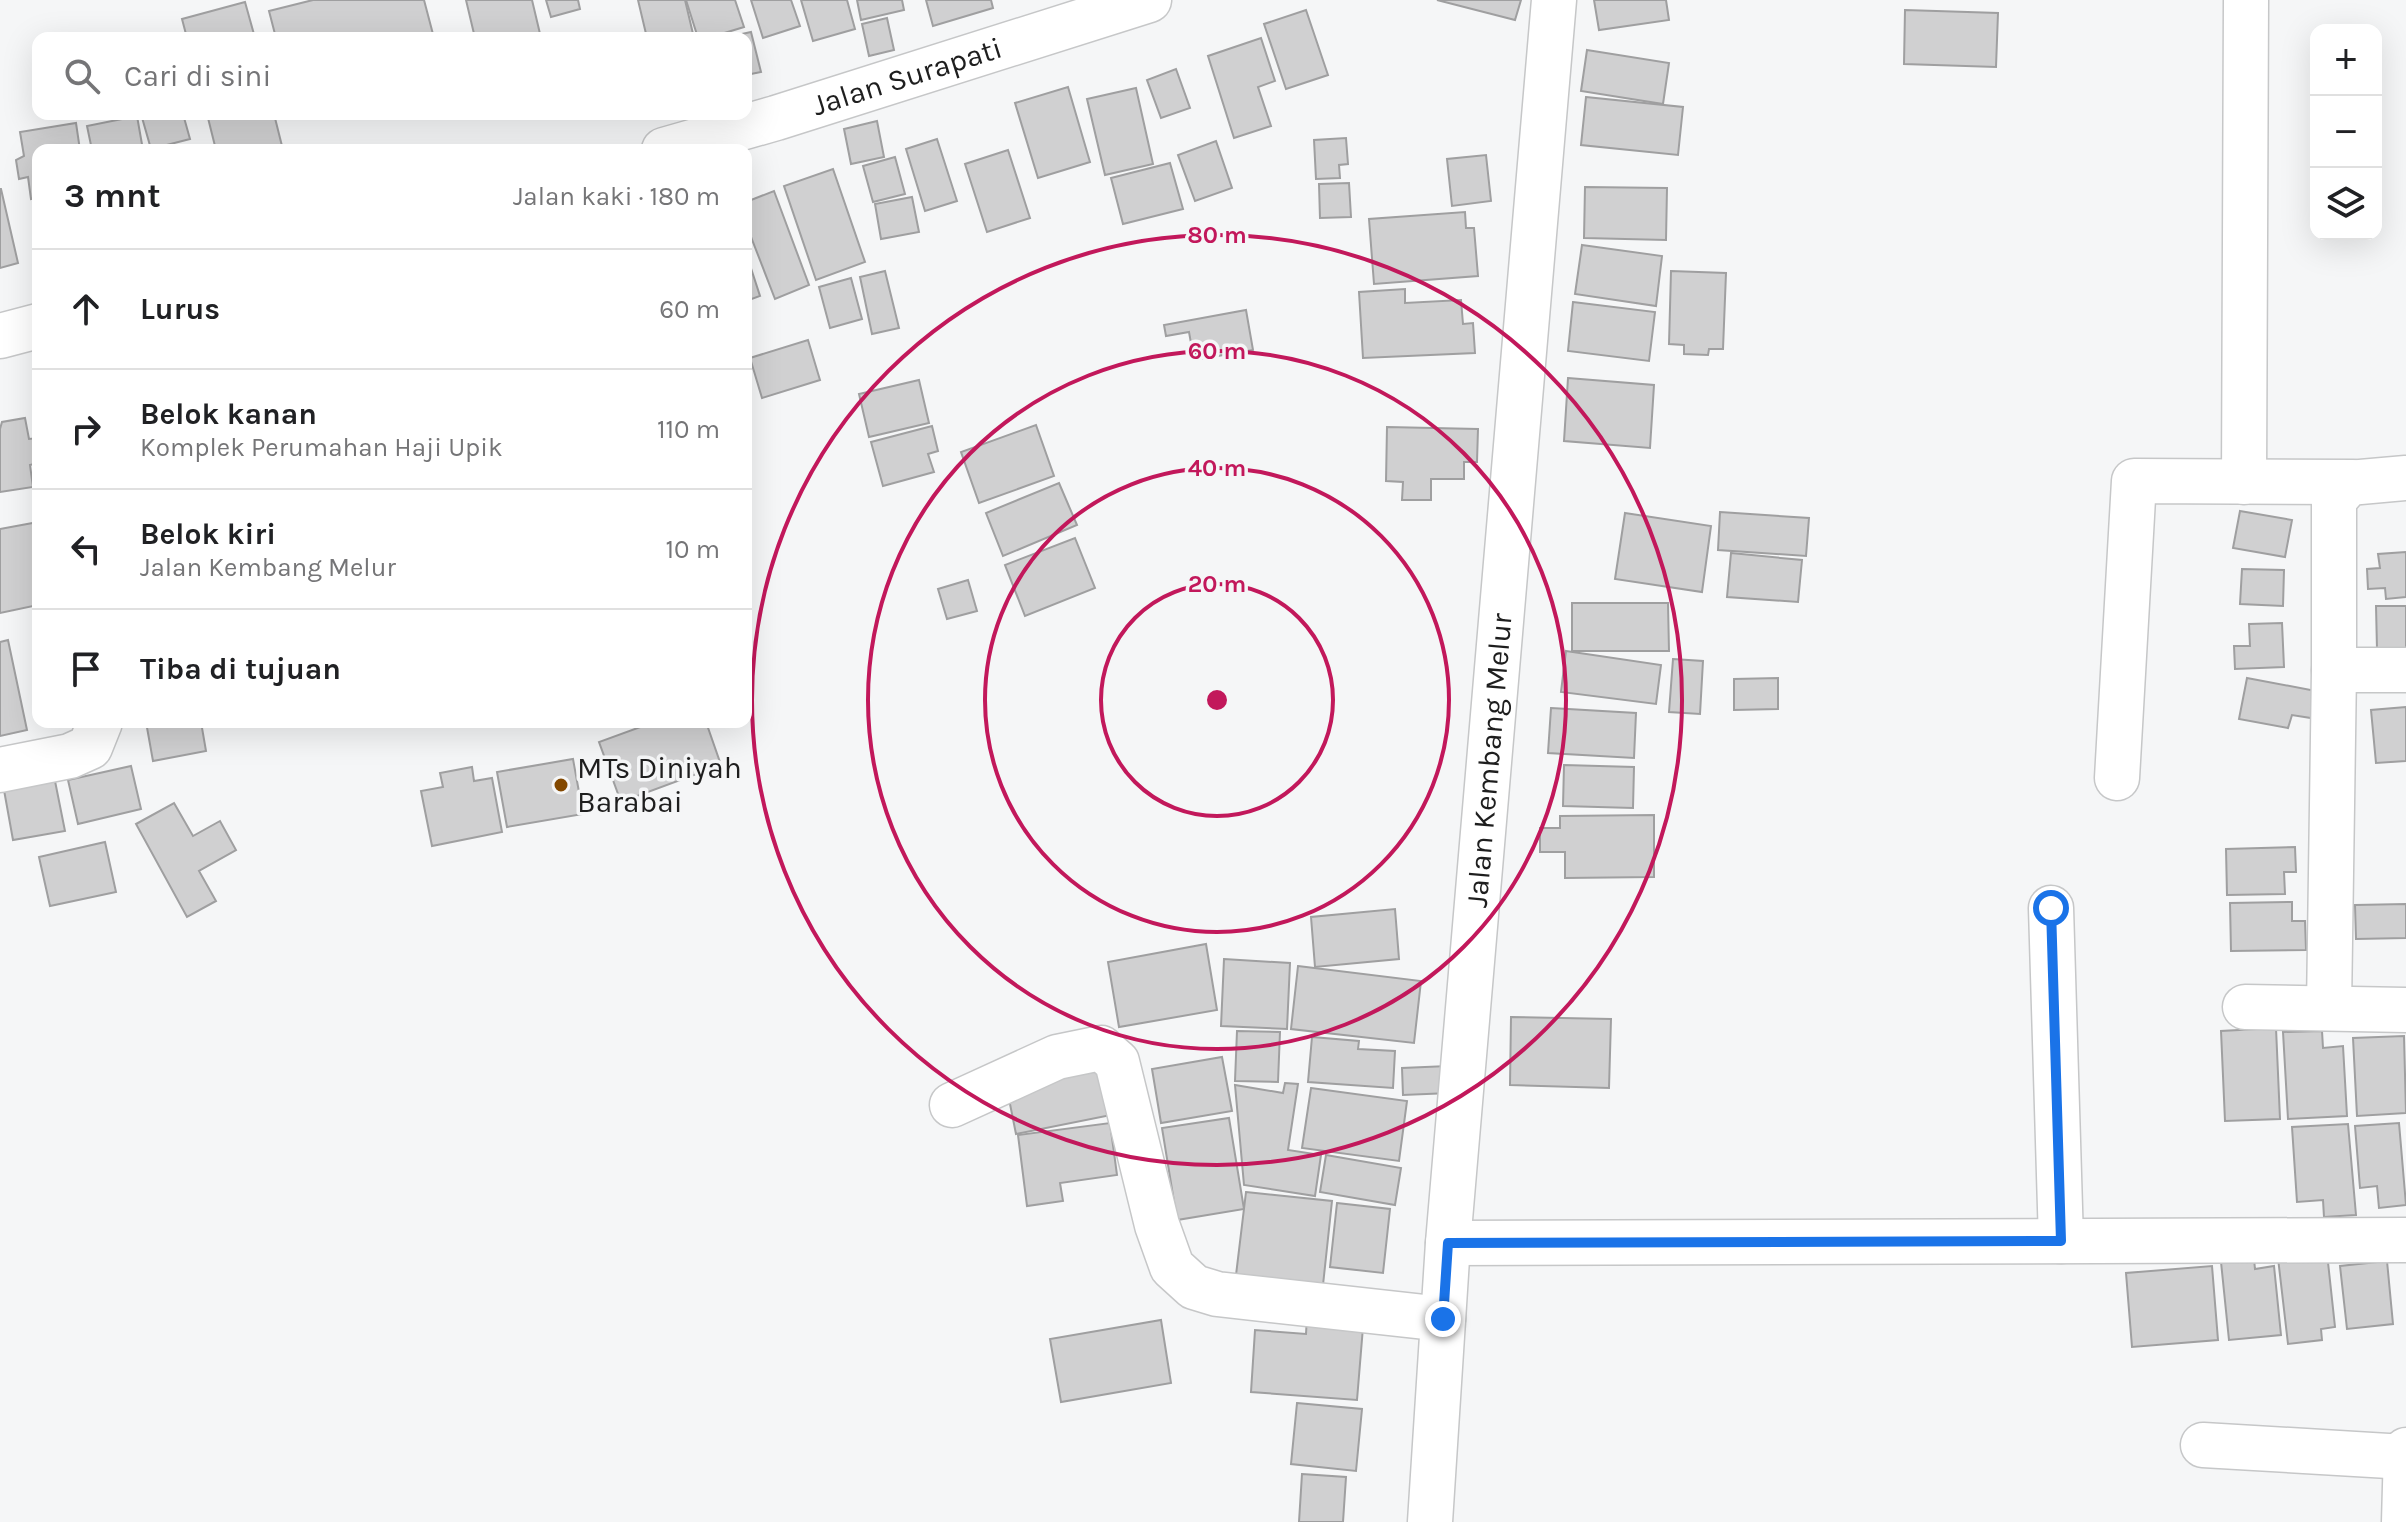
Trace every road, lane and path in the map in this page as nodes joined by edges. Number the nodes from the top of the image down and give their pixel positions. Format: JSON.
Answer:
{"nodes":[{"id":1,"x":1149,"y":0,"type":"edge"},
{"id":2,"x":1554,"y":0,"type":"edge"},
{"id":3,"x":2246,"y":0,"type":"edge"},
{"id":4,"x":685,"y":144,"type":"edge"},
{"id":5,"x":32,"y":328,"type":"edge"},
{"id":6,"x":0,"y":336,"type":"edge"},
{"id":7,"x":2406,"y":478,"type":"edge"},
{"id":8,"x":2244,"y":482,"type":"junction"},
{"id":9,"x":2353,"y":482,"type":"junction"},
{"id":10,"x":2334,"y":670,"type":"junction"},
{"id":11,"x":2406,"y":670,"type":"edge"},
{"id":12,"x":98,"y":728,"type":"edge"},
{"id":13,"x":0,"y":770,"type":"edge"},
{"id":14,"x":2117,"y":778,"type":"dead end"},
{"id":15,"x":2051,"y":908,"type":"dead end"},
{"id":16,"x":2245,"y":1007,"type":"dead end"},
{"id":17,"x":2329,"y":1008,"type":"junction"},
{"id":18,"x":2406,"y":1010,"type":"edge"},
{"id":19,"x":952,"y":1105,"type":"dead end"},
{"id":20,"x":2406,"y":1240,"type":"edge"},
{"id":21,"x":2061,"y":1241,"type":"junction"},
{"id":22,"x":1448,"y":1243,"type":"junction"},
{"id":23,"x":1443,"y":1319,"type":"junction"},
{"id":24,"x":2203,"y":1445,"type":"dead end"},
{"id":25,"x":2406,"y":1450,"type":"edge"},
{"id":26,"x":2406,"y":1457,"type":"edge"},
{"id":27,"x":1430,"y":1522,"type":"edge"},
{"id":28,"x":2404,"y":1522,"type":"edge"}],
"edges":[{"from":1,"to":4,"type":"street","name":"Jalan Surapati"},
{"from":2,"to":22,"type":"street","name":"Jalan Kembang Melur"},
{"from":3,"to":8,"type":"street"},
{"from":5,"to":6,"type":"street"},
{"from":7,"to":9,"type":"street"},
{"from":8,"to":9,"type":"street"},
{"from":8,"to":14,"type":"street"},
{"from":9,"to":10,"type":"street"},
{"from":10,"to":11,"type":"street"},
{"from":10,"to":17,"type":"street"},
{"from":12,"to":13,"type":"street"},
{"from":15,"to":21,"type":"street"},
{"from":16,"to":17,"type":"street"},
{"from":17,"to":18,"type":"street"},
{"from":19,"to":23,"type":"street"},
{"from":20,"to":21,"type":"street"},
{"from":21,"to":22,"type":"street"},
{"from":22,"to":23,"type":"street","name":"Jalan Kembang Melur"},
{"from":23,"to":27,"type":"street","name":"Jalan Kembang Melur"},
{"from":24,"to":26,"type":"street"},
{"from":25,"to":26,"type":"street"},
{"from":26,"to":28,"type":"street"}]}
